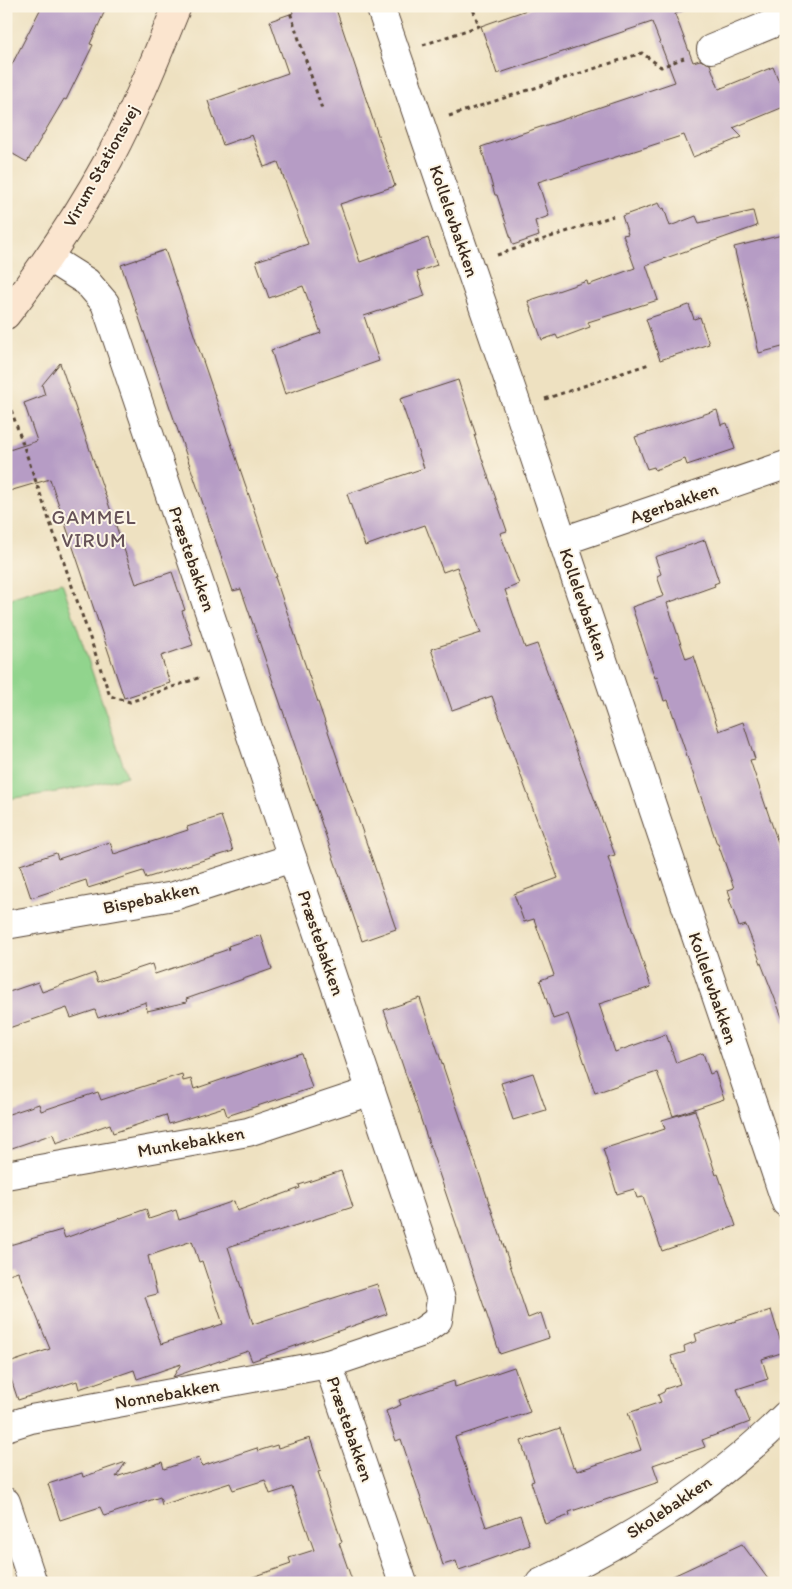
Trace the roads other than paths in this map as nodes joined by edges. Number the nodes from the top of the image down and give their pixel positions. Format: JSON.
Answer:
{"nodes":[{"id":1,"x":177,"y":6,"type":"edge"},
{"id":2,"x":380,"y":6,"type":"edge"},
{"id":3,"x":786,"y":18,"type":"edge"},
{"id":4,"x":711,"y":49,"type":"road end"},
{"id":5,"x":49,"y":258,"type":"junction"},
{"id":6,"x":6,"y":316,"type":"edge"},
{"id":7,"x":786,"y":465,"type":"edge"},
{"id":8,"x":563,"y":541,"type":"junction"},
{"id":9,"x":292,"y":858,"type":"junction"},
{"id":10,"x":6,"y":925,"type":"edge"},
{"id":11,"x":371,"y":1091,"type":"junction"},
{"id":12,"x":6,"y":1175,"type":"edge"},
{"id":13,"x":786,"y":1203,"type":"edge"},
{"id":14,"x":328,"y":1364,"type":"junction"},
{"id":15,"x":786,"y":1415,"type":"edge"},
{"id":16,"x":6,"y":1427,"type":"edge"},
{"id":17,"x":6,"y":1502,"type":"edge"},
{"id":18,"x":34,"y":1583,"type":"edge"},
{"id":19,"x":403,"y":1583,"type":"edge"},
{"id":20,"x":540,"y":1583,"type":"edge"}],
"edges":[{"from":1,"to":5,"type":"street","name":"Virum Stationsvej"},
{"from":2,"to":8,"type":"street","name":"Kollelevbakken"},
{"from":3,"to":4,"type":"street"},
{"from":5,"to":6,"type":"street","name":"Virum Stationsvej"},
{"from":5,"to":9,"type":"street","name":"Præstebakken"},
{"from":7,"to":8,"type":"street","name":"Agerbakken"},
{"from":8,"to":13,"type":"street","name":"Kollelevbakken"},
{"from":9,"to":10,"type":"street","name":"Bispebakken"},
{"from":9,"to":11,"type":"street","name":"Præstebakken"},
{"from":11,"to":12,"type":"street","name":"Munkebakken"},
{"from":11,"to":14,"type":"street","name":"Præstebakken"},
{"from":14,"to":16,"type":"street","name":"Nonnebakken"},
{"from":14,"to":19,"type":"street","name":"Præstebakken"},
{"from":15,"to":20,"type":"street","name":"Skolebakken"},
{"from":17,"to":18,"type":"street"}]}
